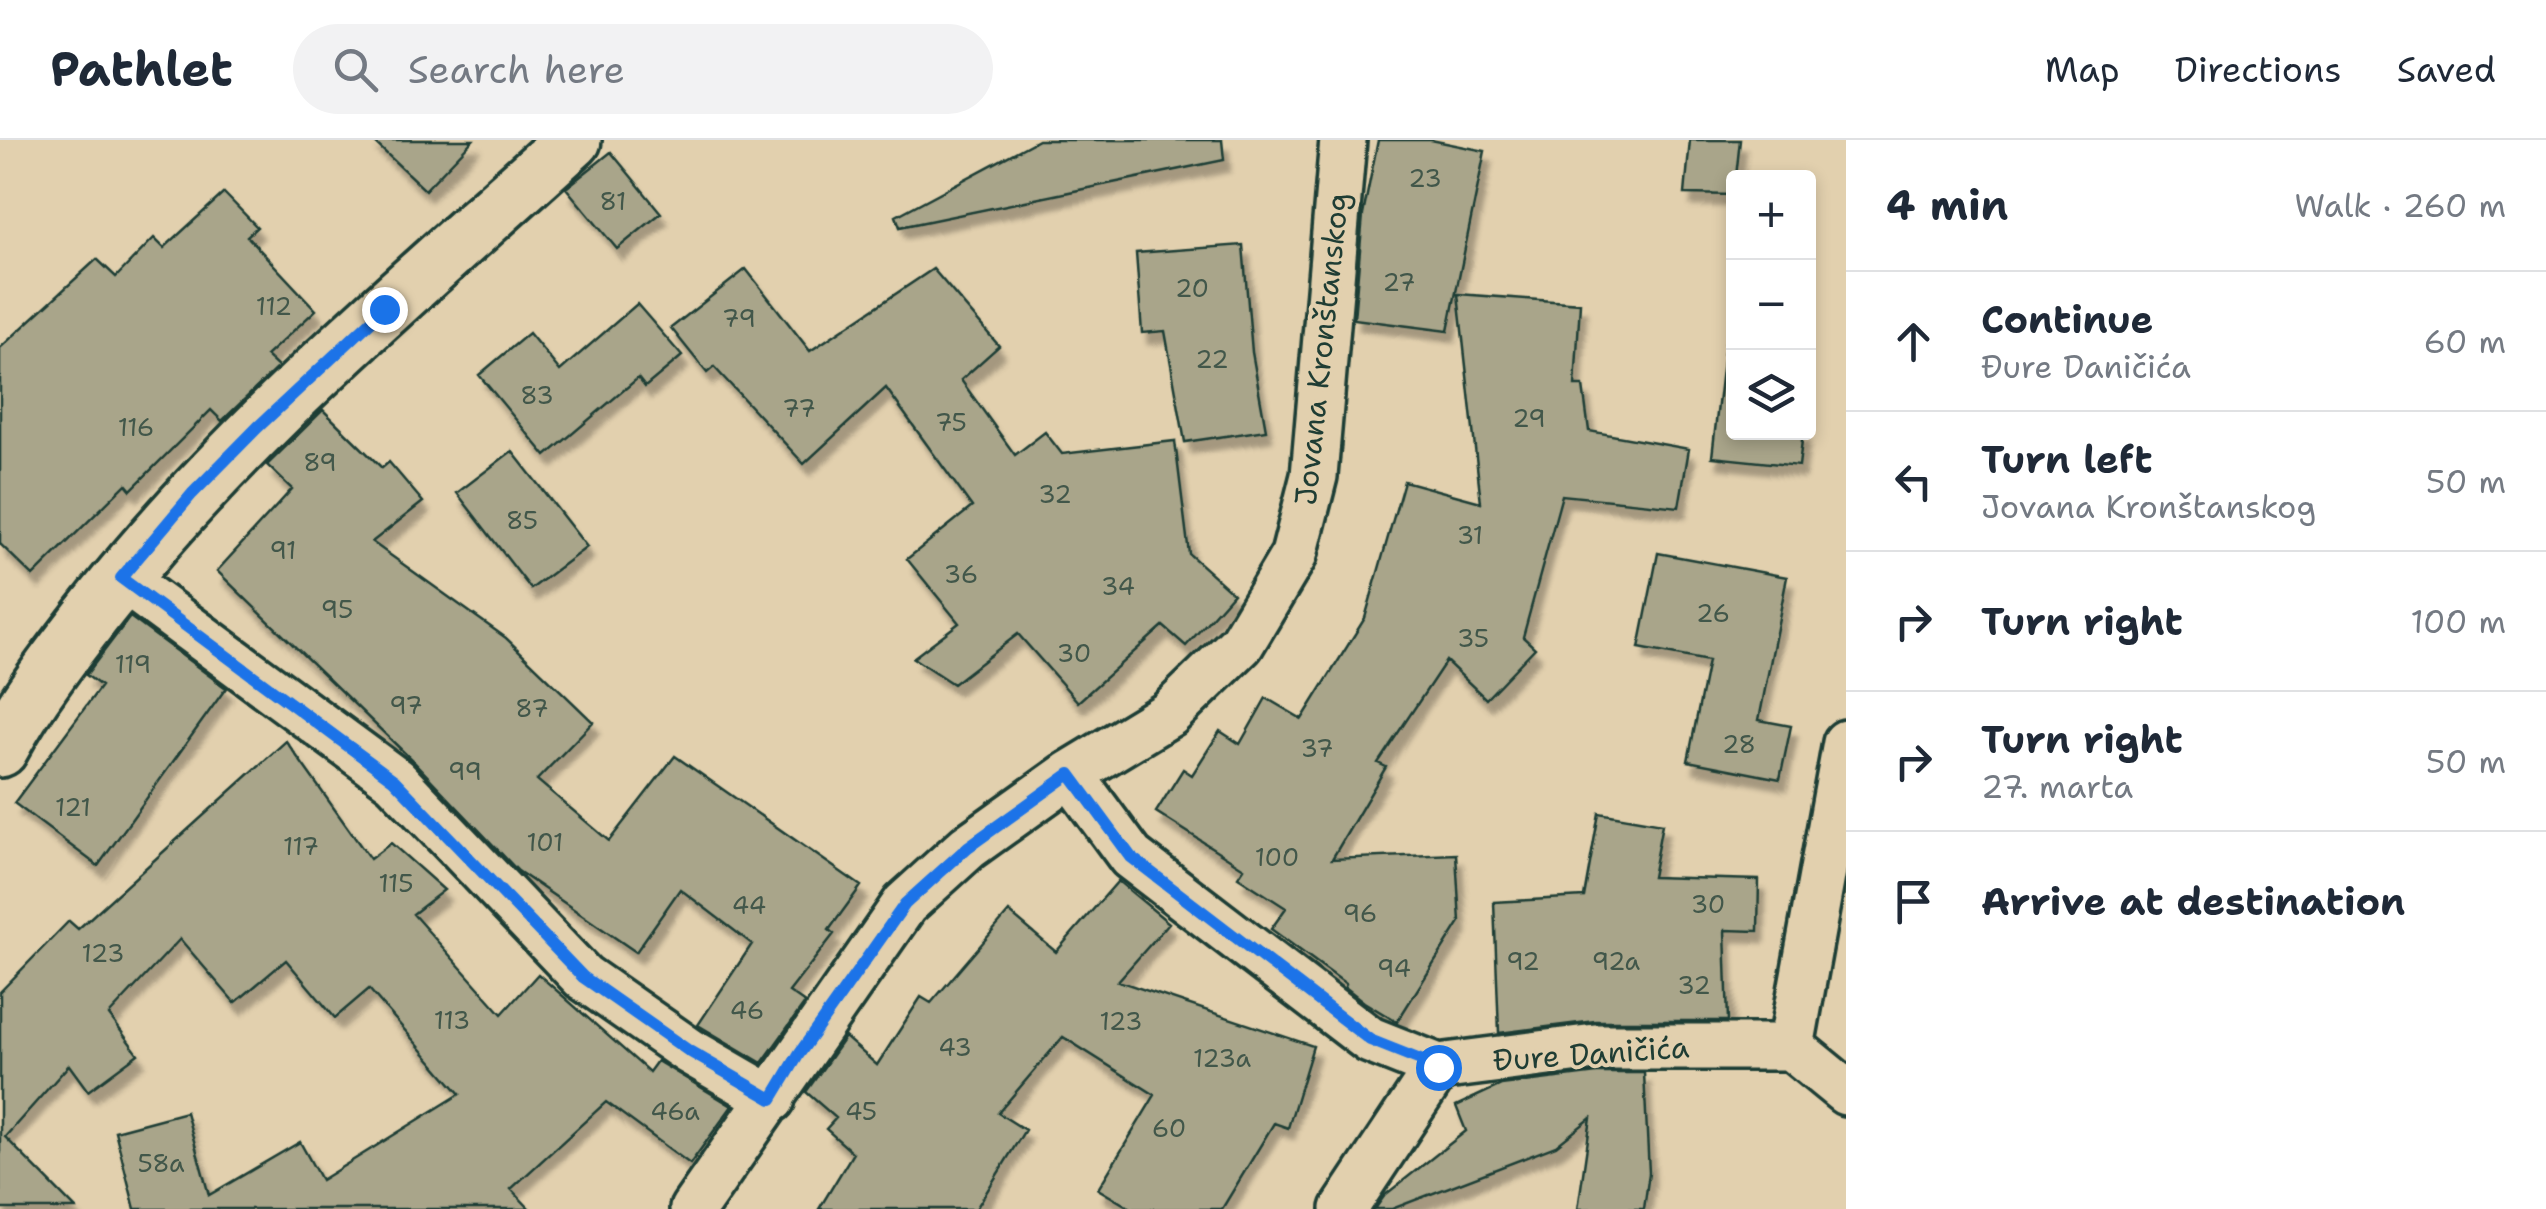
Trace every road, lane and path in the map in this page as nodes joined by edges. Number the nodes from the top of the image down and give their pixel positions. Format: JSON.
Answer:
{"nodes":[{"id":1,"x":573,"y":140,"type":"edge"},
{"id":2,"x":1343,"y":140,"type":"edge"},
{"id":3,"x":121,"y":578,"type":"junction"},
{"id":4,"x":1846,"y":743,"type":"edge"},
{"id":5,"x":0,"y":749,"type":"edge"},
{"id":6,"x":1070,"y":774,"type":"junction"},
{"id":7,"x":1790,"y":1047,"type":"junction"},
{"id":8,"x":1438,"y":1067,"type":"junction"},
{"id":9,"x":1846,"y":1092,"type":"edge"},
{"id":10,"x":772,"y":1099,"type":"junction"},
{"id":11,"x":693,"y":1209,"type":"edge"},
{"id":12,"x":1344,"y":1209,"type":"edge"}],
"edges":[{"from":1,"to":3,"type":"street"},
{"from":2,"to":6,"type":"street","name":"Jovana Kronštanskog"},
{"from":3,"to":5,"type":"street"},
{"from":3,"to":10,"type":"street"},
{"from":4,"to":7,"type":"street"},
{"from":6,"to":8,"type":"street","name":"Đure Daničića"},
{"from":6,"to":10,"type":"street","name":"Jovana Kronštanskog"},
{"from":7,"to":8,"type":"street","name":"Đure Daničića"},
{"from":7,"to":9,"type":"street"},
{"from":8,"to":12,"type":"street"},
{"from":10,"to":11,"type":"street","name":"Jovana Kronštanskog"}]}
